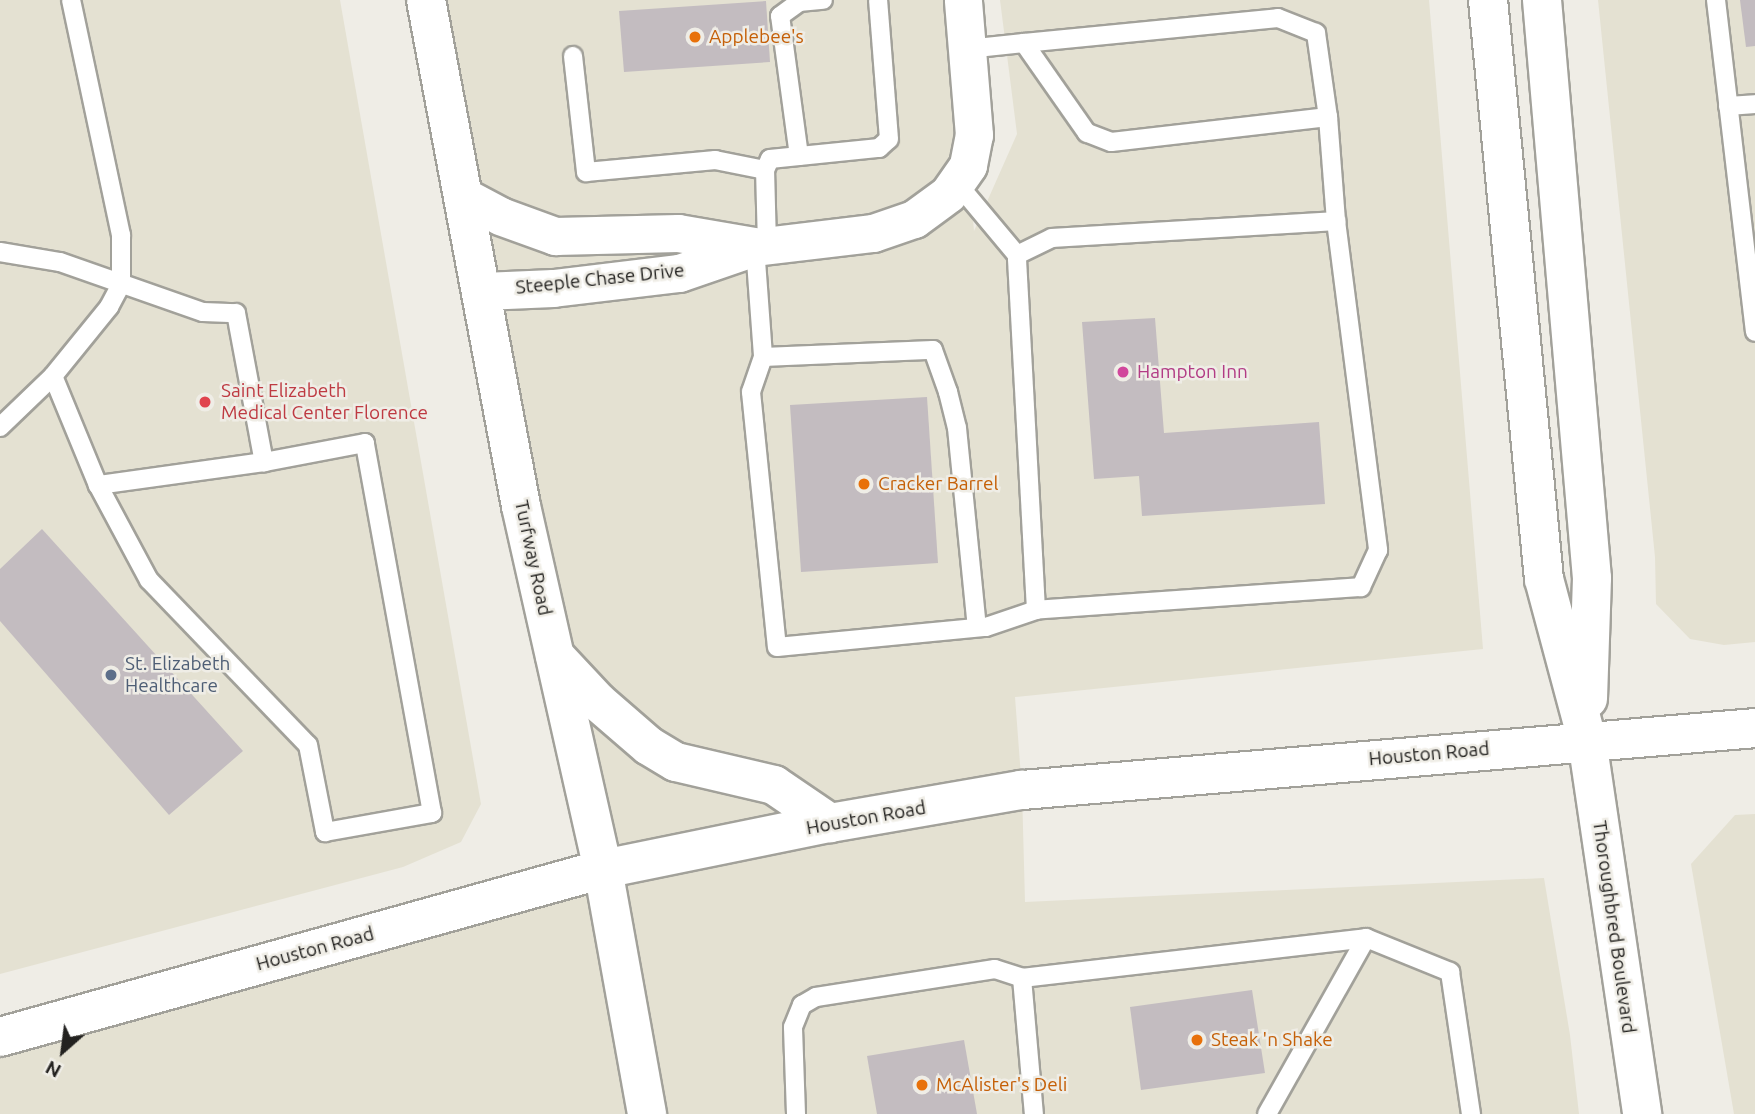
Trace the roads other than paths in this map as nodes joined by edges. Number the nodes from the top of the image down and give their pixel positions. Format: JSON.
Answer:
{"nodes":[{"id":1,"x":71,"y":0,"type":"edge"},
{"id":2,"x":426,"y":0,"type":"edge"},
{"id":3,"x":823,"y":0,"type":"edge"},
{"id":4,"x":878,"y":0,"type":"edge"},
{"id":5,"x":963,"y":0,"type":"edge"},
{"id":6,"x":1488,"y":0,"type":"edge"},
{"id":7,"x":1542,"y":0,"type":"edge"},
{"id":8,"x":1716,"y":0,"type":"edge"},
{"id":9,"x":1024,"y":43,"type":"junction"},
{"id":10,"x":967,"y":49,"type":"junction"},
{"id":11,"x":573,"y":56,"type":"dead end"},
{"id":12,"x":1755,"y":104,"type":"edge"},
{"id":13,"x":1728,"y":106,"type":"junction"},
{"id":14,"x":1328,"y":117,"type":"junction"},
{"id":15,"x":799,"y":156,"type":"junction"},
{"id":16,"x":765,"y":170,"type":"junction"},
{"id":17,"x":956,"y":183,"type":"junction"},
{"id":18,"x":464,"y":197,"type":"junction"},
{"id":19,"x":1336,"y":221,"type":"junction"},
{"id":20,"x":761,"y":246,"type":"junction"},
{"id":21,"x":0,"y":252,"type":"edge"},
{"id":22,"x":1017,"y":255,"type":"junction"},
{"id":23,"x":121,"y":284,"type":"junction"},
{"id":24,"x":483,"y":291,"type":"junction"},
{"id":25,"x":1755,"y":332,"type":"edge"},
{"id":26,"x":763,"y":356,"type":"junction"},
{"id":27,"x":53,"y":376,"type":"junction"},
{"id":28,"x":0,"y":427,"type":"edge"},
{"id":29,"x":264,"y":463,"type":"junction"},
{"id":30,"x":97,"y":485,"type":"junction"},
{"id":31,"x":1036,"y":610,"type":"junction"},
{"id":32,"x":977,"y":627,"type":"junction"},
{"id":33,"x":554,"y":655,"type":"junction"},
{"id":34,"x":1755,"y":728,"type":"edge"},
{"id":35,"x":1587,"y":740,"type":"junction"},
{"id":36,"x":831,"y":823,"type":"junction"},
{"id":37,"x":603,"y":869,"type":"junction"},
{"id":38,"x":1366,"y":938,"type":"junction"},
{"id":39,"x":1023,"y":978,"type":"junction"},
{"id":40,"x":0,"y":1037,"type":"edge"},
{"id":41,"x":647,"y":1114,"type":"edge"},
{"id":42,"x":796,"y":1114,"type":"edge"},
{"id":43,"x":1034,"y":1114,"type":"edge"},
{"id":44,"x":1267,"y":1114,"type":"edge"},
{"id":45,"x":1471,"y":1114,"type":"edge"},
{"id":46,"x":1642,"y":1114,"type":"edge"}],
"edges":[{"from":1,"to":23,"type":"lane"},
{"from":2,"to":18,"type":"main road","name":"Turfway Road"},
{"from":3,"to":15,"type":"lane"},
{"from":4,"to":15,"type":"lane"},
{"from":5,"to":10,"type":"street","name":"Steeple Chase Drive"},
{"from":6,"to":35,"type":"main road"},
{"from":7,"to":35,"type":"main road"},
{"from":8,"to":13,"type":"lane"},
{"from":9,"to":10,"type":"lane"},
{"from":9,"to":14,"type":"lane"},
{"from":9,"to":14,"type":"lane"},
{"from":10,"to":17,"type":"street","name":"Steeple Chase Drive"},
{"from":11,"to":16,"type":"lane"},
{"from":12,"to":13,"type":"lane"},
{"from":13,"to":25,"type":"lane"},
{"from":14,"to":19,"type":"lane"},
{"from":15,"to":16,"type":"lane"},
{"from":16,"to":20,"type":"lane"},
{"from":17,"to":20,"type":"street","name":"Steeple Chase Drive"},
{"from":17,"to":22,"type":"lane"},
{"from":18,"to":20,"type":"street","name":"Steeple Chase Drive"},
{"from":18,"to":24,"type":"main road","name":"Turfway Road"},
{"from":19,"to":22,"type":"lane"},
{"from":19,"to":31,"type":"lane"},
{"from":20,"to":24,"type":"street","name":"Steeple Chase Drive"},
{"from":20,"to":26,"type":"lane"},
{"from":21,"to":23,"type":"lane"},
{"from":22,"to":31,"type":"lane"},
{"from":23,"to":27,"type":"lane"},
{"from":23,"to":29,"type":"lane"},
{"from":24,"to":33,"type":"main road","name":"Turfway Road"},
{"from":26,"to":32,"type":"lane"},
{"from":26,"to":32,"type":"lane"},
{"from":27,"to":28,"type":"lane"},
{"from":27,"to":30,"type":"lane"},
{"from":29,"to":30,"type":"lane"},
{"from":29,"to":30,"type":"lane"},
{"from":31,"to":32,"type":"lane"},
{"from":33,"to":36,"type":"main road"},
{"from":33,"to":37,"type":"main road","name":"Turfway Road"},
{"from":34,"to":35,"type":"main road","name":"Houston Road"},
{"from":35,"to":36,"type":"main road","name":"Houston Road"},
{"from":35,"to":46,"type":"main road","name":"Thoroughbred Boulevard"},
{"from":36,"to":37,"type":"main road","name":"Houston Road"},
{"from":37,"to":40,"type":"main road","name":"Houston Road"},
{"from":37,"to":41,"type":"main road","name":"Turfway Road"},
{"from":38,"to":39,"type":"lane"},
{"from":38,"to":44,"type":"lane"},
{"from":38,"to":45,"type":"lane"},
{"from":39,"to":42,"type":"lane"},
{"from":39,"to":43,"type":"lane"}]}
